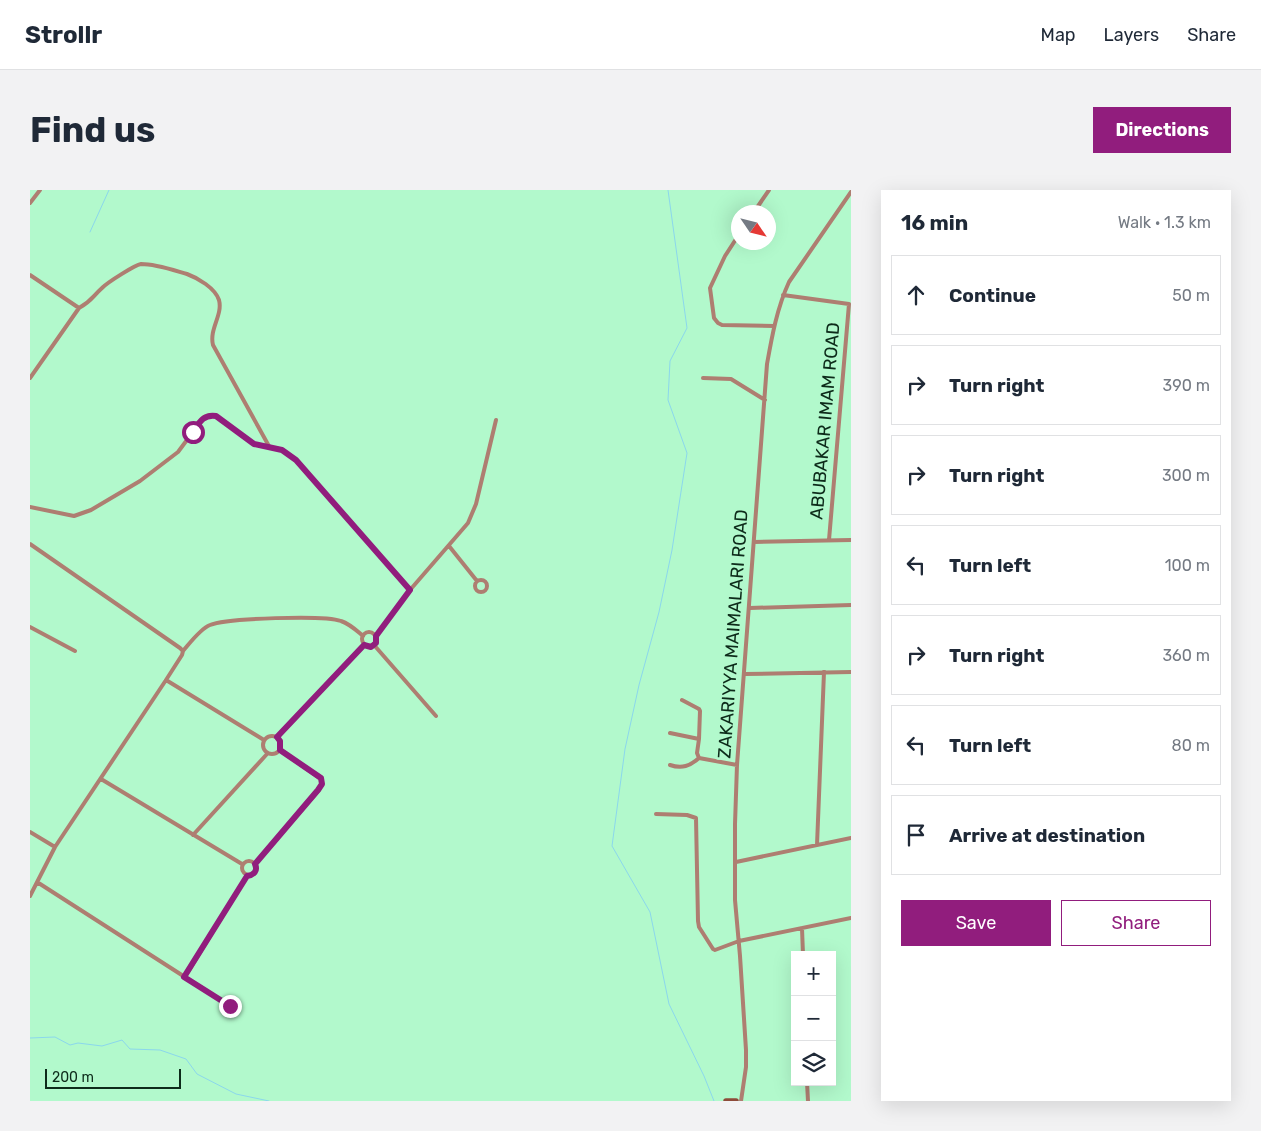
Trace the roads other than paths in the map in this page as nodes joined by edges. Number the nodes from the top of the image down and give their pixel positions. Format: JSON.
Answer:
{"nodes":[{"id":1,"x":40,"y":190,"type":"edge"},
{"id":2,"x":769,"y":190,"type":"edge"},
{"id":3,"x":851,"y":192,"type":"edge"},
{"id":4,"x":30,"y":203,"type":"edge"},
{"id":5,"x":759,"y":205,"type":"edge"},
{"id":6,"x":731,"y":247,"type":"edge"},
{"id":7,"x":30,"y":275,"type":"edge"},
{"id":8,"x":783,"y":295,"type":"junction"},
{"id":9,"x":850,"y":304,"type":"edge"},
{"id":10,"x":79,"y":308,"type":"junction"},
{"id":11,"x":774,"y":326,"type":"junction"},
{"id":12,"x":30,"y":378,"type":"edge"},
{"id":13,"x":703,"y":378,"type":"dead end"},
{"id":14,"x":765,"y":400,"type":"junction"},
{"id":15,"x":496,"y":420,"type":"dead end"},
{"id":16,"x":270,"y":448,"type":"junction"},
{"id":17,"x":30,"y":507,"type":"edge"},
{"id":18,"x":829,"y":540,"type":"junction"},
{"id":19,"x":851,"y":540,"type":"edge"},
{"id":20,"x":754,"y":542,"type":"junction"},
{"id":21,"x":30,"y":544,"type":"edge"},
{"id":22,"x":448,"y":546,"type":"junction"},
{"id":23,"x":477,"y":581,"type":"dead end"},
{"id":24,"x":410,"y":590,"type":"junction"},
{"id":25,"x":851,"y":605,"type":"edge"},
{"id":26,"x":750,"y":608,"type":"junction"},
{"id":27,"x":30,"y":627,"type":"edge"},
{"id":28,"x":363,"y":636,"type":"junction"},
{"id":29,"x":376,"y":636,"type":"junction"},
{"id":30,"x":364,"y":645,"type":"junction"},
{"id":31,"x":374,"y":645,"type":"junction"},
{"id":32,"x":75,"y":651,"type":"dead end"},
{"id":33,"x":183,"y":652,"type":"junction"},
{"id":34,"x":824,"y":672,"type":"junction"},
{"id":35,"x":851,"y":672,"type":"edge"},
{"id":36,"x":745,"y":674,"type":"junction"},
{"id":37,"x":166,"y":680,"type":"junction"},
{"id":38,"x":682,"y":700,"type":"dead end"},
{"id":39,"x":436,"y":716,"type":"dead end"},
{"id":40,"x":670,"y":733,"type":"dead end"},
{"id":41,"x":277,"y":737,"type":"junction"},
{"id":42,"x":699,"y":738,"type":"junction"},
{"id":43,"x":264,"y":740,"type":"junction"},
{"id":44,"x":280,"y":750,"type":"junction"},
{"id":45,"x":267,"y":754,"type":"junction"},
{"id":46,"x":699,"y":758,"type":"junction"},
{"id":47,"x":737,"y":765,"type":"junction"},
{"id":48,"x":670,"y":766,"type":"dead end"},
{"id":49,"x":101,"y":779,"type":"junction"},
{"id":50,"x":656,"y":814,"type":"dead end"},
{"id":51,"x":30,"y":832,"type":"edge"},
{"id":52,"x":193,"y":835,"type":"junction"},
{"id":53,"x":851,"y":838,"type":"edge"},
{"id":54,"x":817,"y":845,"type":"junction"},
{"id":55,"x":55,"y":847,"type":"junction"},
{"id":56,"x":736,"y":862,"type":"junction"},
{"id":57,"x":242,"y":864,"type":"junction"},
{"id":58,"x":255,"y":864,"type":"junction"},
{"id":59,"x":247,"y":876,"type":"junction"},
{"id":60,"x":38,"y":882,"type":"junction"},
{"id":61,"x":30,"y":896,"type":"edge"},
{"id":62,"x":851,"y":918,"type":"edge"},
{"id":63,"x":802,"y":928,"type":"junction"},
{"id":64,"x":739,"y":941,"type":"junction"},
{"id":65,"x":803,"y":951,"type":"edge"},
{"id":66,"x":184,"y":977,"type":"junction"},
{"id":67,"x":230,"y":1006,"type":"dead end"},
{"id":68,"x":807,"y":1086,"type":"edge"},
{"id":69,"x":726,"y":1101,"type":"edge"},
{"id":70,"x":736,"y":1101,"type":"edge"},
{"id":71,"x":741,"y":1101,"type":"edge"},
{"id":72,"x":808,"y":1101,"type":"edge"}],
"edges":[{"from":1,"to":4,"type":"street"},
{"from":2,"to":5,"type":"street"},
{"from":3,"to":8,"type":"street","name":"ZAKARIYYA MAIMALARI ROAD"},
{"from":6,"to":11,"type":"street"},
{"from":7,"to":10,"type":"street"},
{"from":8,"to":9,"type":"street"},
{"from":8,"to":11,"type":"street","name":"ZAKARIYYA MAIMALARI ROAD"},
{"from":9,"to":18,"type":"street","name":"ABUBAKAR IMAM ROAD"},
{"from":10,"to":12,"type":"street"},
{"from":10,"to":16,"type":"street"},
{"from":11,"to":14,"type":"street","name":"ZAKARIYYA MAIMALARI ROAD"},
{"from":13,"to":14,"type":"street"},
{"from":14,"to":20,"type":"street","name":"ZAKARIYYA MAIMALARI ROAD"},
{"from":15,"to":22,"type":"street"},
{"from":16,"to":17,"type":"street"},
{"from":16,"to":24,"type":"street"},
{"from":18,"to":19,"type":"street"},
{"from":18,"to":20,"type":"street"},
{"from":20,"to":26,"type":"street","name":"ZAKARIYYA MAIMALARI ROAD"},
{"from":21,"to":33,"type":"street"},
{"from":22,"to":23,"type":"street"},
{"from":22,"to":24,"type":"street"},
{"from":24,"to":29,"type":"street"},
{"from":25,"to":26,"type":"street"},
{"from":26,"to":36,"type":"street","name":"ZAKARIYYA MAIMALARI ROAD"},
{"from":27,"to":32,"type":"street"},
{"from":28,"to":29,"type":"street"},
{"from":28,"to":30,"type":"street"},
{"from":28,"to":33,"type":"street"},
{"from":29,"to":31,"type":"street"},
{"from":30,"to":31,"type":"street"},
{"from":30,"to":41,"type":"street"},
{"from":31,"to":39,"type":"street"},
{"from":33,"to":37,"type":"street"},
{"from":34,"to":35,"type":"street"},
{"from":34,"to":36,"type":"street"},
{"from":34,"to":54,"type":"street"},
{"from":36,"to":47,"type":"street","name":"ZAKARIYYA MAIMALARI ROAD"},
{"from":37,"to":43,"type":"street"},
{"from":37,"to":49,"type":"street"},
{"from":38,"to":42,"type":"street"},
{"from":40,"to":42,"type":"street"},
{"from":41,"to":43,"type":"street"},
{"from":41,"to":44,"type":"street"},
{"from":42,"to":46,"type":"street"},
{"from":43,"to":45,"type":"street"},
{"from":44,"to":45,"type":"street"},
{"from":44,"to":58,"type":"street"},
{"from":45,"to":52,"type":"street"},
{"from":46,"to":47,"type":"street"},
{"from":46,"to":48,"type":"street"},
{"from":47,"to":56,"type":"street","name":"ZAKARIYYA MAIMALARI ROAD"},
{"from":49,"to":52,"type":"street"},
{"from":49,"to":55,"type":"street"},
{"from":50,"to":64,"type":"street"},
{"from":51,"to":55,"type":"street"},
{"from":52,"to":57,"type":"street"},
{"from":53,"to":54,"type":"street"},
{"from":54,"to":56,"type":"street"},
{"from":55,"to":60,"type":"street"},
{"from":56,"to":64,"type":"street","name":"ZAKARIYYA MAIMALARI ROAD"},
{"from":57,"to":58,"type":"street"},
{"from":57,"to":59,"type":"street"},
{"from":58,"to":59,"type":"street"},
{"from":59,"to":66,"type":"street"},
{"from":60,"to":61,"type":"street"},
{"from":60,"to":66,"type":"street"},
{"from":62,"to":63,"type":"street"},
{"from":63,"to":64,"type":"street"},
{"from":63,"to":65,"type":"street"},
{"from":64,"to":71,"type":"street","name":"ZAKARIYYA MAIMALARI ROAD"},
{"from":66,"to":67,"type":"street"},
{"from":68,"to":72,"type":"street"},
{"from":69,"to":70,"type":"street"}]}
